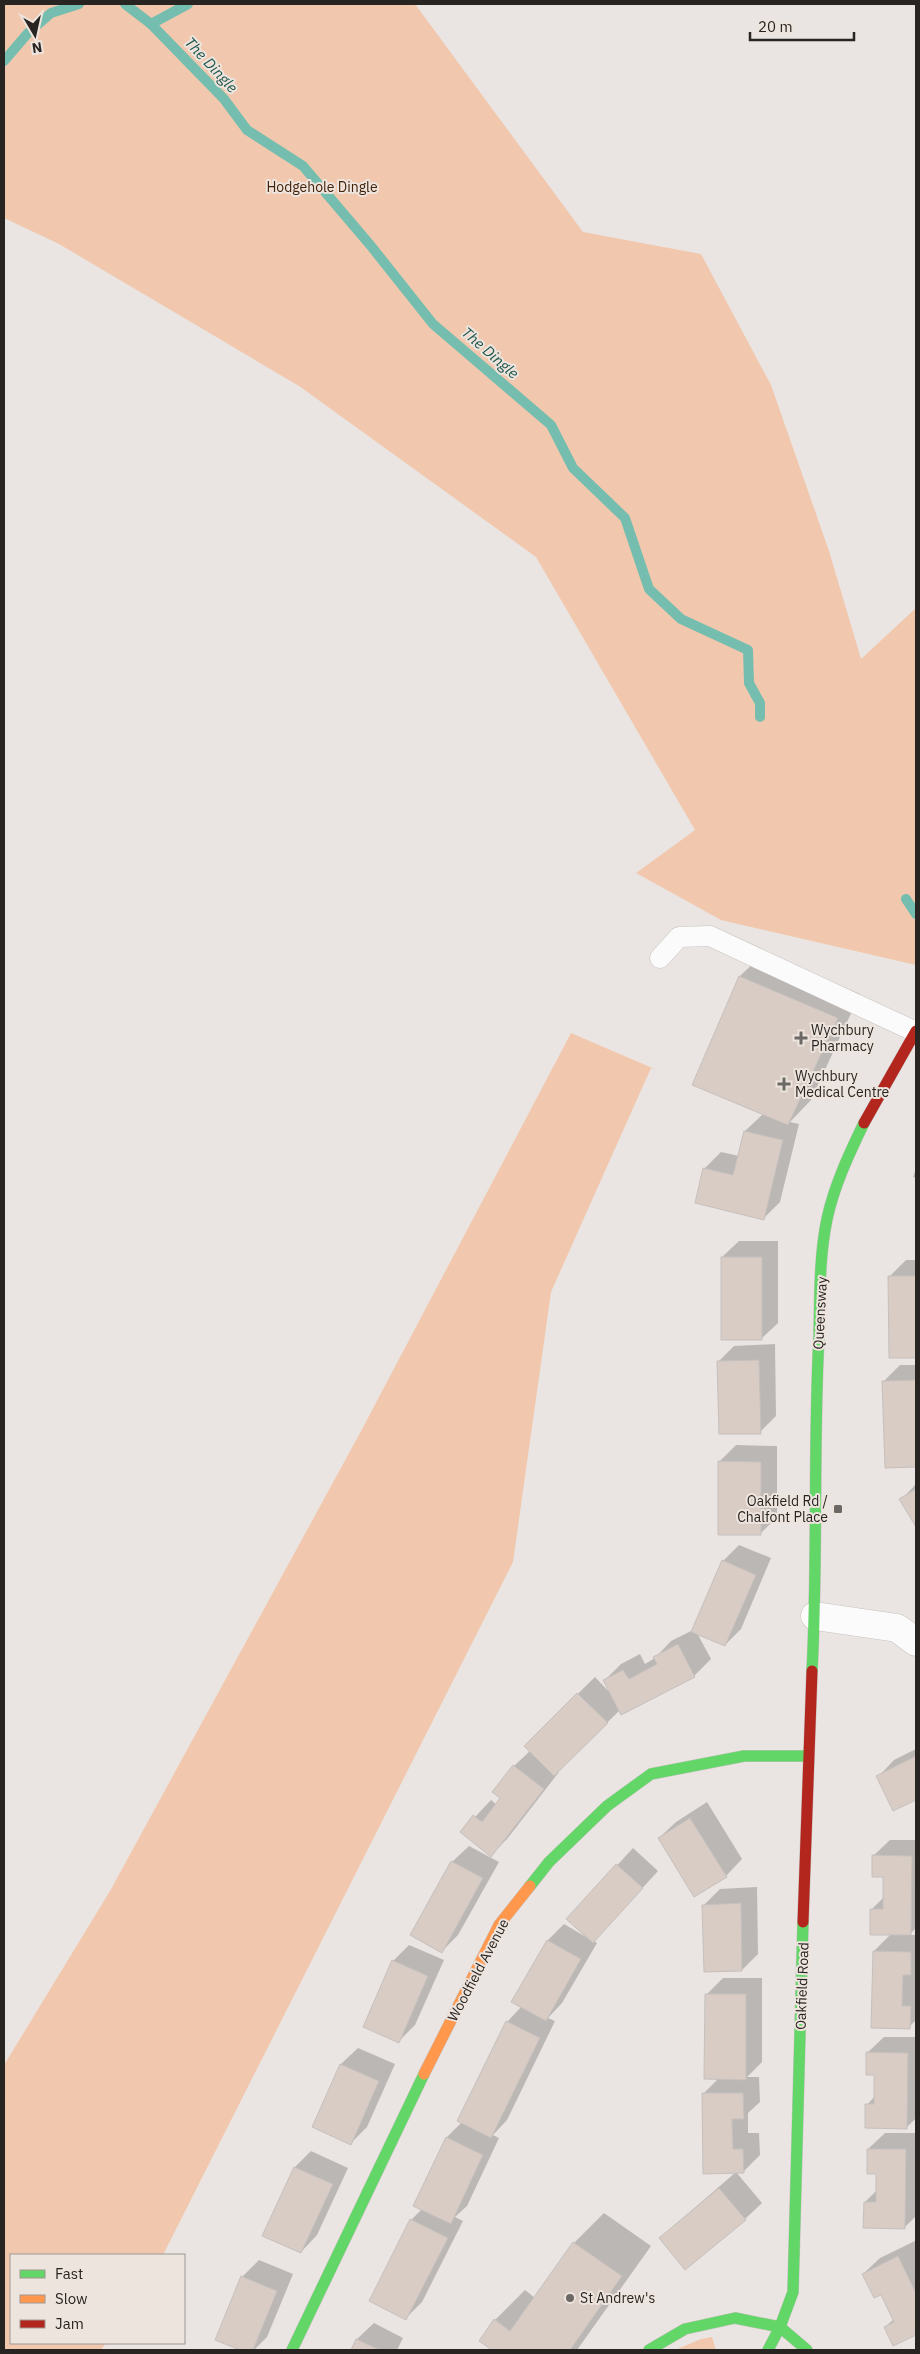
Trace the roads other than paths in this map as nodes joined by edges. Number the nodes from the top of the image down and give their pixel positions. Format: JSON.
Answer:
{"nodes":[{"id":1,"x":660,"y":958,"type":"dead end"},
{"id":2,"x":916,"y":1032,"type":"edge"},
{"id":3,"x":909,"y":1061,"type":"edge"},
{"id":4,"x":815,"y":1616,"type":"junction"},
{"id":5,"x":916,"y":1642,"type":"edge"},
{"id":6,"x":808,"y":1756,"type":"junction"},
{"id":7,"x":780,"y":2327,"type":"junction"},
{"id":8,"x":292,"y":2350,"type":"edge"},
{"id":9,"x":649,"y":2350,"type":"edge"},
{"id":10,"x":768,"y":2350,"type":"edge"},
{"id":11,"x":807,"y":2350,"type":"edge"}],
"edges":[{"from":1,"to":2,"type":"lane"},
{"from":2,"to":3,"type":"street","name":"Queensway"},
{"from":3,"to":4,"type":"street","name":"Queensway"},
{"from":4,"to":5,"type":"street"},
{"from":4,"to":6,"type":"street","name":"Oakfield Road"},
{"from":6,"to":7,"type":"street","name":"Oakfield Road"},
{"from":6,"to":8,"type":"street","name":"Woodfield Avenue"},
{"from":7,"to":9,"type":"street"},
{"from":7,"to":10,"type":"street","name":"Oakfield Road"},
{"from":7,"to":11,"type":"street"}]}
